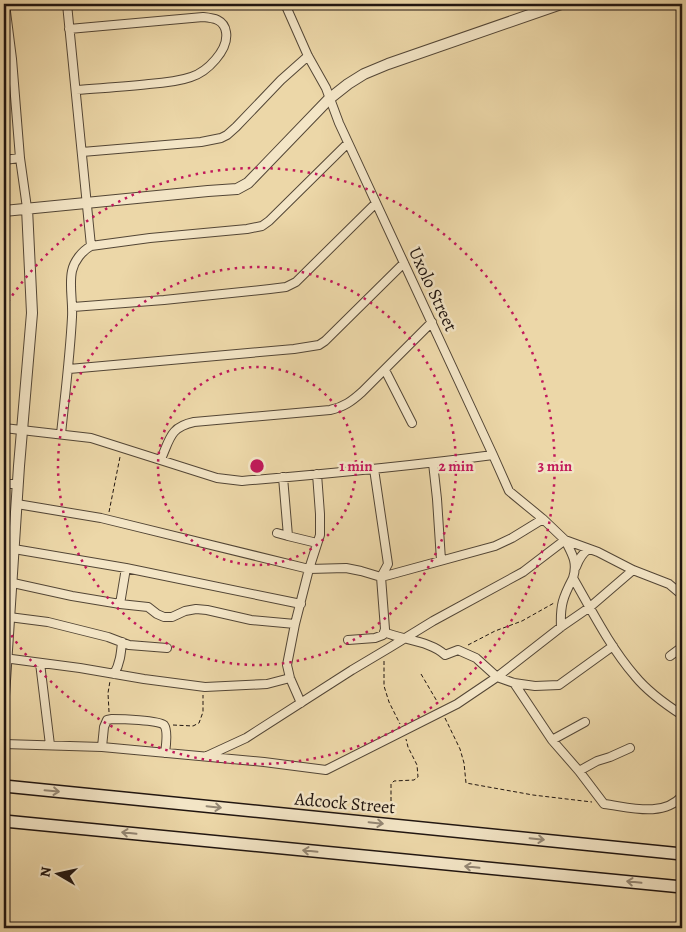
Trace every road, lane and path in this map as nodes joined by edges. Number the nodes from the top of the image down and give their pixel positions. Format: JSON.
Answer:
{"nodes":[{"id":1,"x":6,"y":4,"type":"edge"},
{"id":2,"x":67,"y":4,"type":"edge"},
{"id":3,"x":285,"y":4,"type":"edge"},
{"id":4,"x":561,"y":4,"type":"edge"},
{"id":5,"x":6,"y":30,"type":"edge"},
{"id":6,"x":70,"y":30,"type":"junction"},
{"id":7,"x":308,"y":56,"type":"junction"},
{"id":8,"x":76,"y":90,"type":"junction"},
{"id":9,"x":329,"y":100,"type":"junction"},
{"id":10,"x":348,"y":143,"type":"junction"},
{"id":11,"x":82,"y":152,"type":"junction"},
{"id":12,"x":20,"y":158,"type":"junction"},
{"id":13,"x":4,"y":160,"type":"edge"},
{"id":14,"x":87,"y":203,"type":"junction"},
{"id":15,"x":376,"y":203,"type":"junction"},
{"id":16,"x":27,"y":208,"type":"junction"},
{"id":17,"x":4,"y":211,"type":"edge"},
{"id":18,"x":91,"y":246,"type":"junction"},
{"id":19,"x":404,"y":263,"type":"junction"},
{"id":20,"x":73,"y":307,"type":"junction"},
{"id":21,"x":432,"y":322,"type":"junction"},
{"id":22,"x":69,"y":369,"type":"junction"},
{"id":23,"x":385,"y":370,"type":"junction"},
{"id":24,"x":412,"y":423,"type":"dead end"},
{"id":25,"x":4,"y":428,"type":"edge"},
{"id":26,"x":22,"y":430,"type":"junction"},
{"id":27,"x":60,"y":434,"type":"junction"},
{"id":28,"x":122,"y":448,"type":"junction"},
{"id":29,"x":493,"y":455,"type":"junction"},
{"id":30,"x":161,"y":459,"type":"junction"},
{"id":31,"x":433,"y":463,"type":"junction"},
{"id":32,"x":374,"y":469,"type":"junction"},
{"id":33,"x":317,"y":474,"type":"junction"},
{"id":34,"x":283,"y":477,"type":"junction"},
{"id":35,"x":4,"y":484,"type":"edge"},
{"id":36,"x":18,"y":484,"type":"junction"},
{"id":37,"x":16,"y":504,"type":"junction"},
{"id":38,"x":543,"y":519,"type":"junction"},
{"id":39,"x":107,"y":520,"type":"junction"},
{"id":40,"x":277,"y":533,"type":"dead end"},
{"id":41,"x":288,"y":536,"type":"junction"},
{"id":42,"x":4,"y":538,"type":"edge"},
{"id":43,"x":15,"y":538,"type":"junction"},
{"id":44,"x":565,"y":540,"type":"junction"},
{"id":45,"x":317,"y":543,"type":"junction"},
{"id":46,"x":14,"y":549,"type":"junction"},
{"id":47,"x":590,"y":549,"type":"junction"},
{"id":48,"x":441,"y":560,"type":"junction"},
{"id":49,"x":126,"y":568,"type":"junction"},
{"id":50,"x":309,"y":569,"type":"junction"},
{"id":51,"x":633,"y":570,"type":"junction"},
{"id":52,"x":574,"y":574,"type":"junction"},
{"id":53,"x":381,"y":577,"type":"junction"},
{"id":54,"x":8,"y":581,"type":"edge"},
{"id":55,"x":682,"y":594,"type":"edge"},
{"id":56,"x":564,"y":598,"type":"junction"},
{"id":57,"x":120,"y":604,"type":"junction"},
{"id":58,"x":301,"y":604,"type":"junction"},
{"id":59,"x":590,"y":607,"type":"junction"},
{"id":60,"x":9,"y":617,"type":"junction"},
{"id":61,"x":295,"y":624,"type":"junction"},
{"id":62,"x":561,"y":626,"type":"junction"},
{"id":63,"x":6,"y":629,"type":"edge"},
{"id":64,"x":384,"y":632,"type":"junction"},
{"id":65,"x":405,"y":638,"type":"junction"},
{"id":66,"x":348,"y":640,"type":"dead end"},
{"id":67,"x":122,"y":642,"type":"junction"},
{"id":68,"x":613,"y":646,"type":"junction"},
{"id":69,"x":682,"y":647,"type":"edge"},
{"id":70,"x":167,"y":648,"type":"dead end"},
{"id":71,"x":458,"y":650,"type":"junction"},
{"id":72,"x":385,"y":651,"type":"junction"},
{"id":73,"x":670,"y":656,"type":"dead end"},
{"id":74,"x":5,"y":658,"type":"edge"},
{"id":75,"x":40,"y":663,"type":"junction"},
{"id":76,"x":114,"y":674,"type":"junction"},
{"id":77,"x":420,"y":674,"type":"dead end"},
{"id":78,"x":497,"y":676,"type":"junction"},
{"id":79,"x":290,"y":678,"type":"junction"},
{"id":80,"x":514,"y":683,"type":"junction"},
{"id":81,"x":203,"y":686,"type":"junction"},
{"id":82,"x":4,"y":696,"type":"edge"},
{"id":83,"x":301,"y":703,"type":"junction"},
{"id":84,"x":442,"y":712,"type":"junction"},
{"id":85,"x":682,"y":715,"type":"edge"},
{"id":86,"x":109,"y":719,"type":"junction"},
{"id":87,"x":585,"y":722,"type":"dead end"},
{"id":88,"x":165,"y":727,"type":"junction"},
{"id":89,"x":404,"y":732,"type":"junction"},
{"id":90,"x":552,"y":740,"type":"junction"},
{"id":91,"x":4,"y":744,"type":"edge"},
{"id":92,"x":50,"y":745,"type":"junction"},
{"id":93,"x":102,"y":747,"type":"junction"},
{"id":94,"x":630,"y":748,"type":"dead end"},
{"id":95,"x":165,"y":753,"type":"junction"},
{"id":96,"x":205,"y":756,"type":"junction"},
{"id":97,"x":579,"y":771,"type":"junction"},
{"id":98,"x":4,"y":786,"type":"edge"},
{"id":99,"x":682,"y":796,"type":"edge"},
{"id":100,"x":604,"y":804,"type":"junction"},
{"id":101,"x":4,"y":820,"type":"edge"},
{"id":102,"x":390,"y":824,"type":"junction"},
{"id":103,"x":682,"y":854,"type":"edge"},
{"id":104,"x":682,"y":887,"type":"edge"}],
"edges":[{"from":1,"to":5,"type":"street"},
{"from":2,"to":6,"type":"street"},
{"from":3,"to":7,"type":"street","name":"Uxolo Street"},
{"from":4,"to":9,"type":"street"},
{"from":5,"to":12,"type":"street"},
{"from":6,"to":8,"type":"street"},
{"from":6,"to":8,"type":"street"},
{"from":7,"to":9,"type":"street","name":"Uxolo Street"},
{"from":7,"to":11,"type":"street"},
{"from":8,"to":11,"type":"street"},
{"from":9,"to":10,"type":"street","name":"Uxolo Street"},
{"from":9,"to":14,"type":"street"},
{"from":10,"to":15,"type":"street","name":"Uxolo Street"},
{"from":10,"to":18,"type":"street"},
{"from":11,"to":14,"type":"street"},
{"from":12,"to":13,"type":"street"},
{"from":12,"to":16,"type":"street"},
{"from":14,"to":16,"type":"street"},
{"from":14,"to":18,"type":"street"},
{"from":15,"to":19,"type":"street","name":"Uxolo Street"},
{"from":15,"to":20,"type":"street"},
{"from":16,"to":17,"type":"street"},
{"from":16,"to":26,"type":"street"},
{"from":18,"to":20,"type":"street"},
{"from":19,"to":21,"type":"street","name":"Uxolo Street"},
{"from":19,"to":22,"type":"street"},
{"from":20,"to":22,"type":"street"},
{"from":21,"to":23,"type":"street"},
{"from":21,"to":29,"type":"street","name":"Uxolo Street"},
{"from":22,"to":27,"type":"street"},
{"from":23,"to":24,"type":"street"},
{"from":23,"to":30,"type":"street"},
{"from":25,"to":26,"type":"street"},
{"from":26,"to":27,"type":"street"},
{"from":26,"to":36,"type":"street"},
{"from":27,"to":28,"type":"street"},
{"from":28,"to":30,"type":"street"},
{"from":28,"to":39,"type":"path"},
{"from":29,"to":31,"type":"street"},
{"from":29,"to":38,"type":"street","name":"Uxolo Street"},
{"from":30,"to":34,"type":"street"},
{"from":31,"to":32,"type":"street"},
{"from":31,"to":48,"type":"street"},
{"from":32,"to":33,"type":"street"},
{"from":32,"to":53,"type":"street"},
{"from":33,"to":34,"type":"street"},
{"from":33,"to":45,"type":"street"},
{"from":34,"to":41,"type":"street"},
{"from":35,"to":36,"type":"street"},
{"from":36,"to":37,"type":"street"},
{"from":37,"to":39,"type":"street"},
{"from":37,"to":43,"type":"street"},
{"from":38,"to":44,"type":"street"},
{"from":38,"to":48,"type":"street"},
{"from":39,"to":50,"type":"street"},
{"from":40,"to":41,"type":"street"},
{"from":41,"to":45,"type":"street"},
{"from":42,"to":43,"type":"street"},
{"from":43,"to":46,"type":"street"},
{"from":44,"to":47,"type":"street"},
{"from":44,"to":52,"type":"street"},
{"from":44,"to":65,"type":"street"},
{"from":45,"to":50,"type":"street"},
{"from":46,"to":49,"type":"street"},
{"from":46,"to":54,"type":"street"},
{"from":47,"to":51,"type":"street"},
{"from":47,"to":52,"type":"street"},
{"from":48,"to":53,"type":"street"},
{"from":49,"to":57,"type":"street"},
{"from":49,"to":58,"type":"street"},
{"from":50,"to":53,"type":"street"},
{"from":50,"to":58,"type":"street"},
{"from":51,"to":55,"type":"street"},
{"from":51,"to":59,"type":"street"},
{"from":52,"to":56,"type":"street"},
{"from":52,"to":59,"type":"street"},
{"from":53,"to":64,"type":"street"},
{"from":54,"to":57,"type":"street"},
{"from":54,"to":60,"type":"street"},
{"from":56,"to":62,"type":"street"},
{"from":56,"to":71,"type":"path"},
{"from":57,"to":61,"type":"street"},
{"from":58,"to":61,"type":"street"},
{"from":59,"to":62,"type":"street"},
{"from":59,"to":68,"type":"street"},
{"from":60,"to":63,"type":"street"},
{"from":60,"to":67,"type":"street"},
{"from":61,"to":79,"type":"street"},
{"from":62,"to":78,"type":"street"},
{"from":63,"to":74,"type":"street"},
{"from":64,"to":65,"type":"street"},
{"from":64,"to":66,"type":"street"},
{"from":65,"to":71,"type":"street"},
{"from":65,"to":72,"type":"street"},
{"from":67,"to":70,"type":"street"},
{"from":67,"to":76,"type":"street"},
{"from":68,"to":80,"type":"street"},
{"from":68,"to":85,"type":"street"},
{"from":69,"to":73,"type":"street"},
{"from":71,"to":78,"type":"street"},
{"from":72,"to":83,"type":"street"},
{"from":72,"to":89,"type":"path"},
{"from":74,"to":75,"type":"street"},
{"from":74,"to":82,"type":"street"},
{"from":75,"to":76,"type":"street"},
{"from":75,"to":92,"type":"street"},
{"from":76,"to":81,"type":"street"},
{"from":76,"to":86,"type":"path"},
{"from":77,"to":84,"type":"path"},
{"from":78,"to":80,"type":"street"},
{"from":78,"to":84,"type":"street"},
{"from":79,"to":81,"type":"street"},
{"from":79,"to":83,"type":"street"},
{"from":80,"to":90,"type":"street"},
{"from":81,"to":88,"type":"path"},
{"from":83,"to":96,"type":"street"},
{"from":84,"to":89,"type":"street"},
{"from":84,"to":100,"type":"path"},
{"from":86,"to":88,"type":"street"},
{"from":86,"to":93,"type":"street"},
{"from":87,"to":90,"type":"street"},
{"from":88,"to":95,"type":"street"},
{"from":89,"to":96,"type":"street"},
{"from":89,"to":102,"type":"path"},
{"from":90,"to":97,"type":"street"},
{"from":91,"to":92,"type":"street"},
{"from":92,"to":93,"type":"street"},
{"from":93,"to":95,"type":"street"},
{"from":94,"to":97,"type":"street"},
{"from":95,"to":96,"type":"street"},
{"from":97,"to":100,"type":"street"},
{"from":98,"to":102,"type":"main road","name":"Adcock Street","one_way":true},
{"from":99,"to":100,"type":"street"},
{"from":104,"to":101,"type":"main road","one_way":true},
{"from":102,"to":103,"type":"main road","name":"Adcock Street","one_way":true}]}
